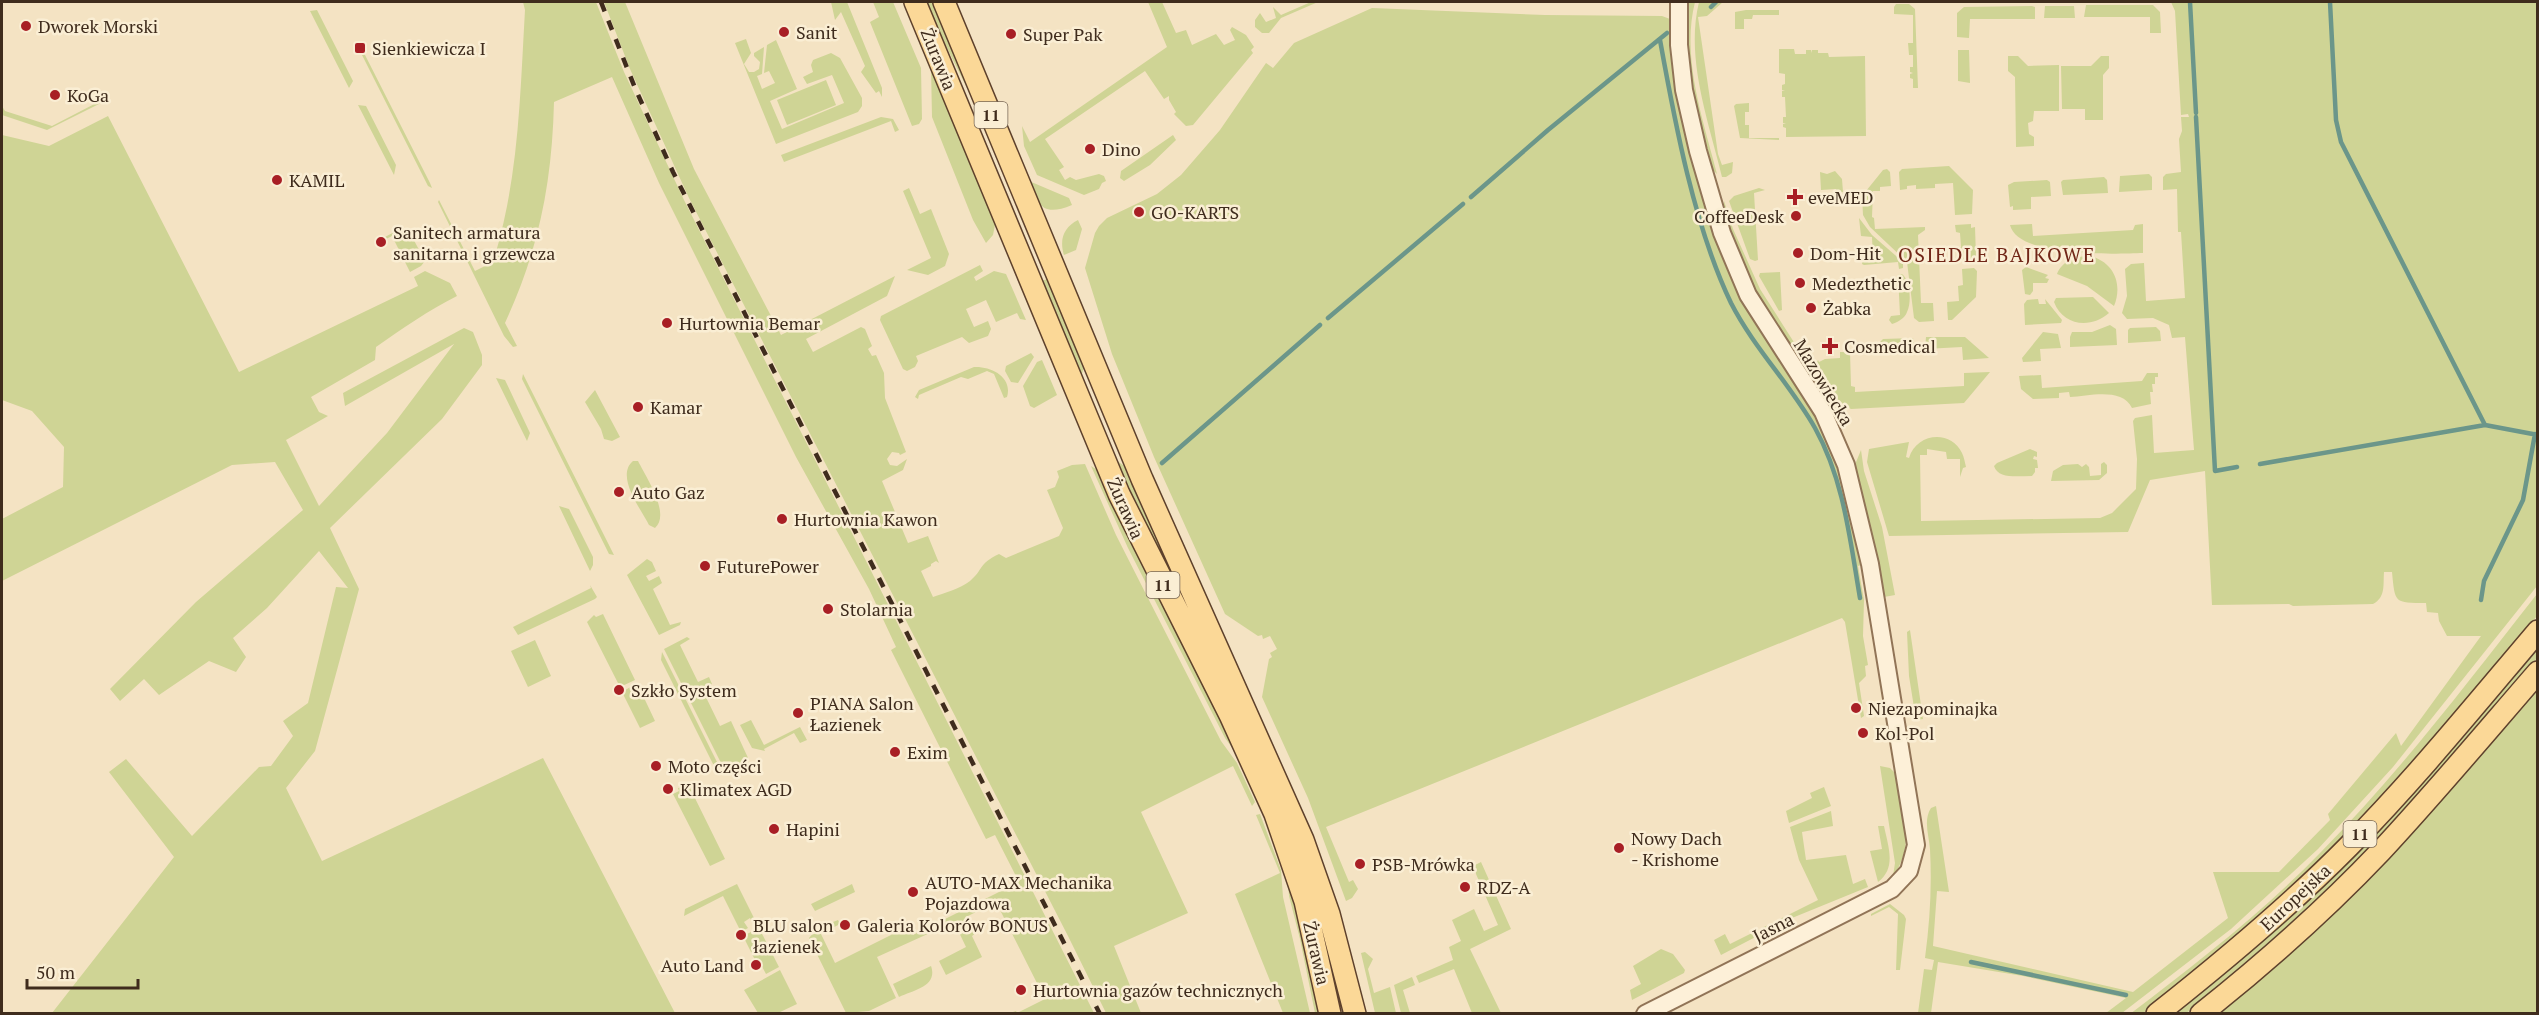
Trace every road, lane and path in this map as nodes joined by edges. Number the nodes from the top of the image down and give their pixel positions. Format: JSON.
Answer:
{"nodes":[{"id":1,"x":915,"y":2,"type":"edge"},
{"id":2,"x":944,"y":2,"type":"edge"},
{"id":3,"x":1679,"y":2,"type":"edge"},
{"id":4,"x":2538,"y":631,"type":"edge"},
{"id":5,"x":2538,"y":672,"type":"edge"},
{"id":6,"x":1912,"y":866,"type":"joint"},
{"id":7,"x":1330,"y":1014,"type":"edge"},
{"id":8,"x":1355,"y":1014,"type":"edge"},
{"id":9,"x":1645,"y":1014,"type":"edge"},
{"id":10,"x":2157,"y":1014,"type":"edge"},
{"id":11,"x":2201,"y":1014,"type":"edge"}],
"edges":[{"from":1,"to":7,"type":"main road","name":"Żurawia","number":"11"},
{"from":2,"to":8,"type":"main road","name":"Żurawia","number":"11"},
{"from":3,"to":6,"type":"street","name":"Mazowiecka"},
{"from":4,"to":10,"type":"main road","name":"Europejska","number":"11"},
{"from":5,"to":11,"type":"main road","name":"Europejska","number":"11"},
{"from":6,"to":9,"type":"street","name":"Jasna"}]}
